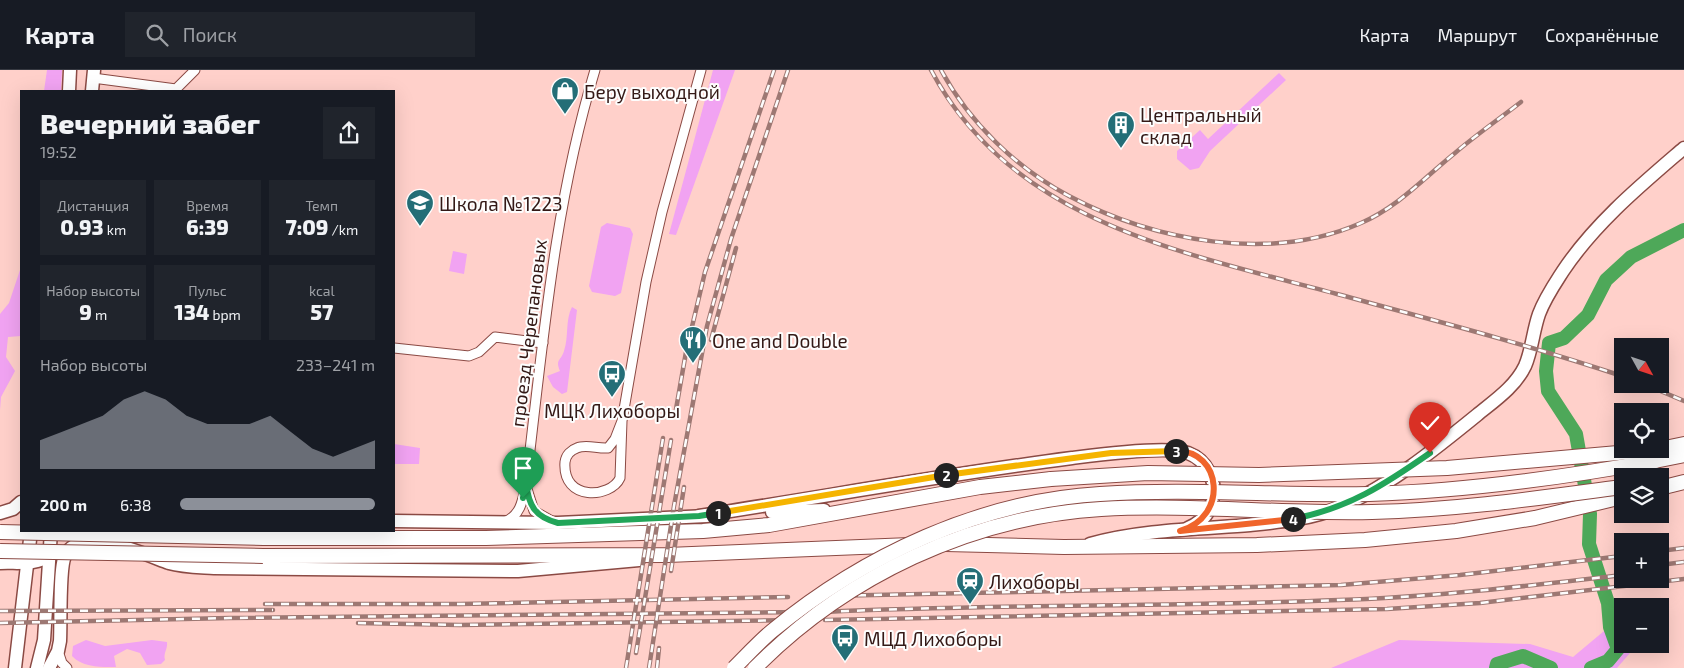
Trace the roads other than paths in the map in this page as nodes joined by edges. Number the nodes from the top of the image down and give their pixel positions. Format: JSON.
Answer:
{"nodes":[{"id":1,"x":70,"y":70,"type":"edge"},
{"id":2,"x":195,"y":70,"type":"edge"},
{"id":3,"x":595,"y":70,"type":"edge"},
{"id":4,"x":701,"y":70,"type":"edge"},
{"id":5,"x":93,"y":80,"type":"edge"},
{"id":6,"x":70,"y":90,"type":"edge"},
{"id":7,"x":1684,"y":148,"type":"edge"},
{"id":8,"x":543,"y":343,"type":"junction"},
{"id":9,"x":395,"y":348,"type":"edge"},
{"id":10,"x":622,"y":421,"type":"junction"},
{"id":11,"x":1684,"y":444,"type":"edge"},
{"id":12,"x":1669,"y":448,"type":"edge"},
{"id":13,"x":1669,"y":453,"type":"edge"},
{"id":14,"x":1684,"y":455,"type":"edge"},
{"id":15,"x":1614,"y":456,"type":"edge"},
{"id":16,"x":1628,"y":458,"type":"edge"},
{"id":17,"x":1684,"y":476,"type":"edge"},
{"id":18,"x":1669,"y":479,"type":"edge"},
{"id":19,"x":1684,"y":482,"type":"edge"},
{"id":20,"x":526,"y":484,"type":"junction"},
{"id":21,"x":1669,"y":486,"type":"edge"},
{"id":22,"x":1614,"y":488,"type":"edge"},
{"id":23,"x":1614,"y":499,"type":"edge"},
{"id":24,"x":20,"y":503,"type":"edge"},
{"id":25,"x":859,"y":510,"type":"junction"},
{"id":26,"x":0,"y":513,"type":"edge"},
{"id":27,"x":699,"y":516,"type":"junction"},
{"id":28,"x":395,"y":521,"type":"edge"},
{"id":29,"x":502,"y":522,"type":"junction"},
{"id":30,"x":558,"y":523,"type":"junction"},
{"id":31,"x":1180,"y":531,"type":"junction"},
{"id":32,"x":0,"y":532,"type":"edge"},
{"id":33,"x":31,"y":532,"type":"edge"},
{"id":34,"x":52,"y":532,"type":"edge"},
{"id":35,"x":52,"y":532,"type":"edge"},
{"id":36,"x":1080,"y":547,"type":"junction"},
{"id":37,"x":0,"y":551,"type":"edge"},
{"id":38,"x":50,"y":555,"type":"junction"},
{"id":39,"x":668,"y":555,"type":"junction"},
{"id":40,"x":0,"y":563,"type":"edge"},
{"id":41,"x":28,"y":563,"type":"junction"},
{"id":42,"x":62,"y":571,"type":"junction"},
{"id":43,"x":58,"y":651,"type":"junction"},
{"id":44,"x":15,"y":668,"type":"edge"},
{"id":45,"x":37,"y":668,"type":"edge"},
{"id":46,"x":49,"y":668,"type":"edge"},
{"id":47,"x":67,"y":668,"type":"edge"},
{"id":48,"x":734,"y":668,"type":"edge"},
{"id":49,"x":755,"y":668,"type":"edge"}],
"edges":[{"from":1,"to":6,"type":"main road"},
{"from":2,"to":5,"type":"street"},
{"from":3,"to":8,"type":"street","name":"проезд Черепановых"},
{"from":4,"to":10,"type":"street"},
{"from":7,"to":31,"type":"main road"},
{"from":8,"to":9,"type":"street"},
{"from":8,"to":20,"type":"street","name":"проезд Черепановых"},
{"from":10,"to":10,"type":"street"},
{"from":11,"to":12,"type":"main road"},
{"from":13,"to":14,"type":"main road"},
{"from":15,"to":25,"type":"main road","bridge":true},
{"from":16,"to":48,"type":"main road","bridge":true},
{"from":17,"to":18,"type":"main road"},
{"from":19,"to":21,"type":"main road"},
{"from":20,"to":29,"type":"street","name":"проезд Черепановых"},
{"from":20,"to":30,"type":"street","name":"проезд Черепановых"},
{"from":22,"to":49,"type":"main road","bridge":true},
{"from":23,"to":36,"type":"main road"},
{"from":24,"to":26,"type":"main road"},
{"from":25,"to":27,"type":"main road"},
{"from":25,"to":32,"type":"main road","bridge":true},
{"from":27,"to":30,"type":"main road"},
{"from":27,"to":31,"type":"main road"},
{"from":28,"to":29,"type":"main road"},
{"from":29,"to":30,"type":"main road"},
{"from":31,"to":36,"type":"main road"},
{"from":33,"to":41,"type":"main road"},
{"from":34,"to":38,"type":"main road"},
{"from":35,"to":42,"type":"street"},
{"from":36,"to":39,"type":"main road"},
{"from":37,"to":39,"type":"main road","bridge":true},
{"from":38,"to":41,"type":"main road"},
{"from":38,"to":45,"type":"main road"},
{"from":39,"to":42,"type":"main road"},
{"from":40,"to":41,"type":"main road"},
{"from":41,"to":44,"type":"main road"},
{"from":42,"to":43,"type":"main road"},
{"from":43,"to":46,"type":"main road"},
{"from":43,"to":47,"type":"street"}]}
